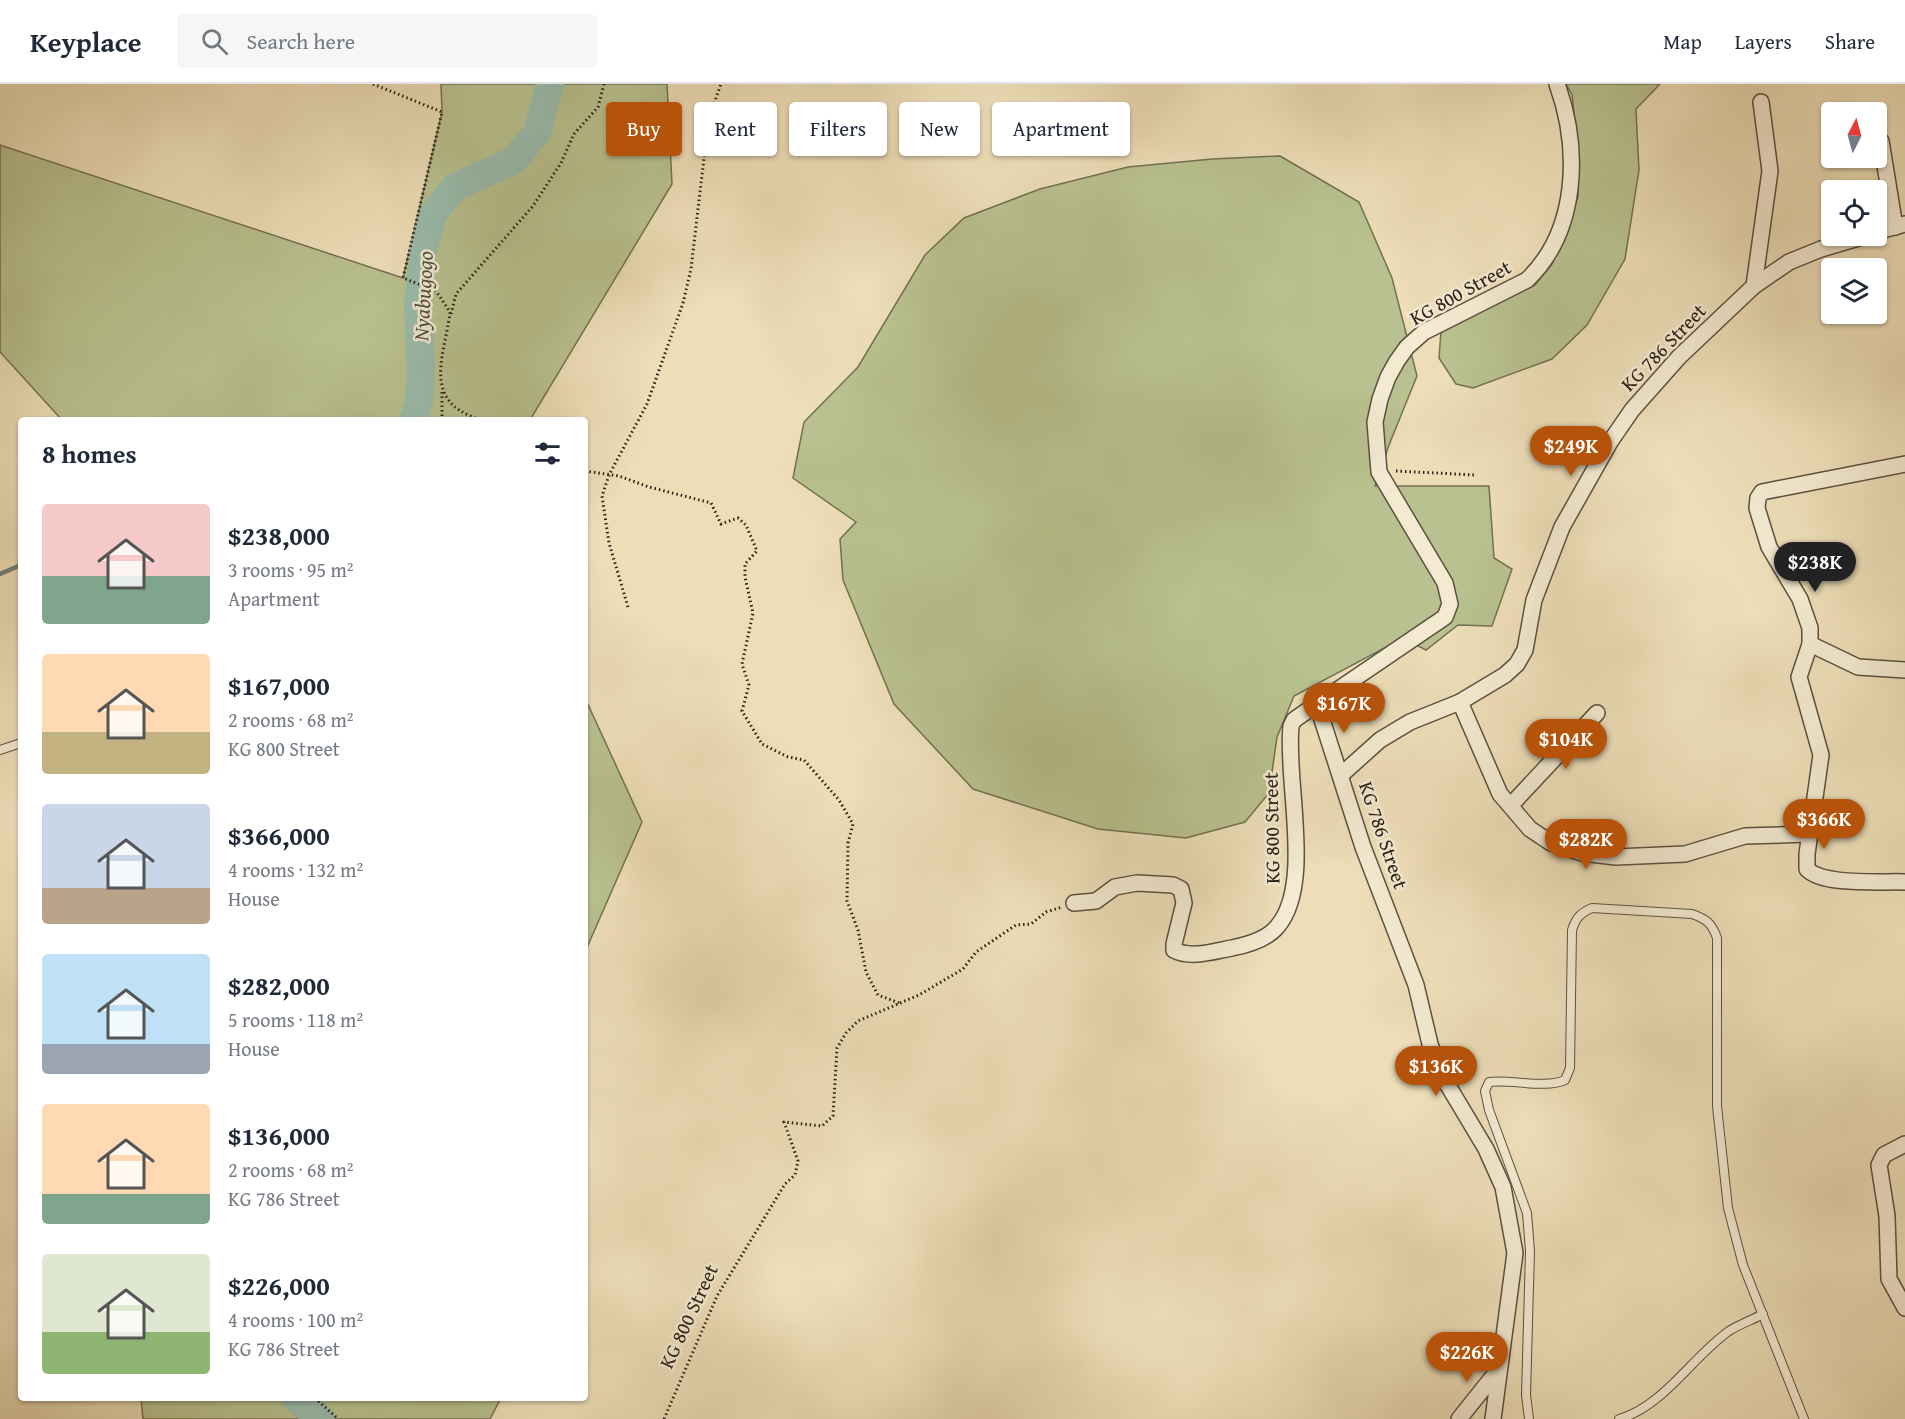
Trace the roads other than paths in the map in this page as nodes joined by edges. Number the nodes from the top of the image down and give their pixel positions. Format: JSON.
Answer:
{"nodes":[{"id":1,"x":1557,"y":84,"type":"edge"},
{"id":2,"x":1761,"y":102,"type":"dead end"},
{"id":3,"x":1887,"y":168,"type":"edge"},
{"id":4,"x":1900,"y":225,"type":"edge"},
{"id":5,"x":1831,"y":246,"type":"edge"},
{"id":6,"x":1754,"y":286,"type":"junction"},
{"id":7,"x":1905,"y":464,"type":"edge"},
{"id":8,"x":1810,"y":644,"type":"junction"},
{"id":9,"x":1905,"y":670,"type":"edge"},
{"id":10,"x":1460,"y":702,"type":"junction"},
{"id":11,"x":1317,"y":704,"type":"junction"},
{"id":12,"x":1597,"y":713,"type":"dead end"},
{"id":13,"x":18,"y":744,"type":"edge"},
{"id":14,"x":0,"y":750,"type":"edge"},
{"id":15,"x":1341,"y":775,"type":"junction"},
{"id":16,"x":1511,"y":805,"type":"junction"},
{"id":17,"x":1809,"y":834,"type":"junction"},
{"id":18,"x":1905,"y":882,"type":"edge"},
{"id":19,"x":1074,"y":903,"type":"road end"},
{"id":20,"x":1905,"y":1144,"type":"edge"},
{"id":21,"x":1905,"y":1308,"type":"edge"},
{"id":22,"x":1763,"y":1314,"type":"junction"},
{"id":23,"x":1501,"y":1367,"type":"junction"},
{"id":24,"x":1459,"y":1419,"type":"edge"},
{"id":25,"x":1493,"y":1419,"type":"edge"},
{"id":26,"x":1529,"y":1419,"type":"edge"},
{"id":27,"x":1619,"y":1419,"type":"edge"},
{"id":28,"x":1804,"y":1419,"type":"edge"}],
"edges":[{"from":1,"to":11,"type":"street","name":"KG 800 Street"},
{"from":2,"to":6,"type":"street"},
{"from":3,"to":4,"type":"street"},
{"from":5,"to":6,"type":"street","name":"KG 786 Street"},
{"from":6,"to":10,"type":"street","name":"KG 786 Street"},
{"from":7,"to":8,"type":"street"},
{"from":8,"to":9,"type":"street"},
{"from":8,"to":17,"type":"street"},
{"from":10,"to":15,"type":"street","name":"KG 786 Street"},
{"from":10,"to":16,"type":"street"},
{"from":11,"to":15,"type":"street"},
{"from":11,"to":19,"type":"street","name":"KG 800 Street"},
{"from":12,"to":16,"type":"street"},
{"from":13,"to":14,"type":"lane"},
{"from":15,"to":23,"type":"street","name":"KG 786 Street"},
{"from":16,"to":17,"type":"street"},
{"from":17,"to":18,"type":"street"},
{"from":20,"to":21,"type":"street"},
{"from":22,"to":26,"type":"lane"},
{"from":22,"to":27,"type":"lane"},
{"from":22,"to":28,"type":"lane"},
{"from":23,"to":24,"type":"street"},
{"from":23,"to":25,"type":"street","name":"KG 786 Street"}]}
